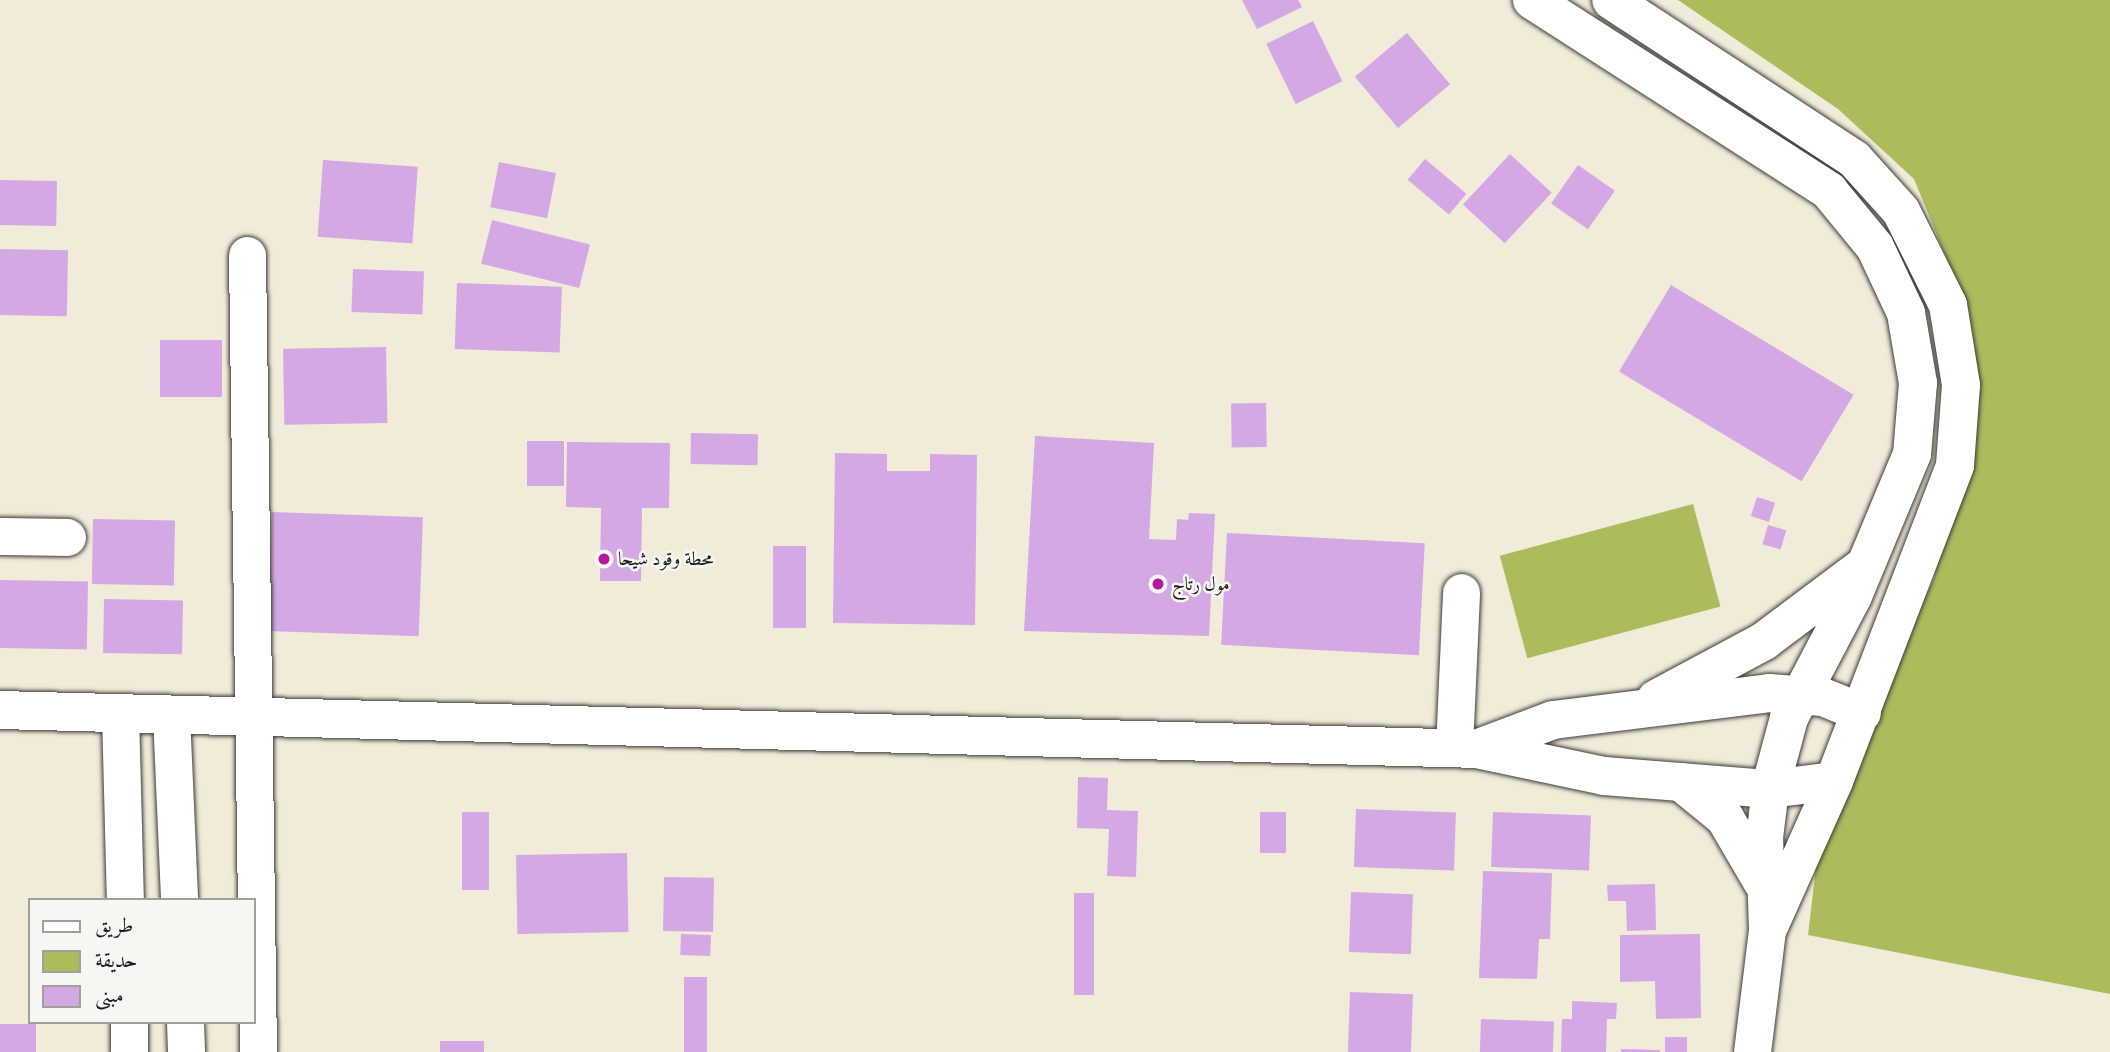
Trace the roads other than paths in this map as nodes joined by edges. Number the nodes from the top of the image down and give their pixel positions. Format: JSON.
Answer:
{"nodes":[{"id":1,"x":1532,"y":0,"type":"edge"},
{"id":2,"x":1611,"y":0,"type":"edge"},
{"id":3,"x":247,"y":255,"type":"dead end"},
{"id":4,"x":0,"y":536,"type":"edge"},
{"id":5,"x":67,"y":537,"type":"dead end"},
{"id":6,"x":1866,"y":564,"type":"junction"},
{"id":7,"x":1461,"y":592,"type":"dead end"},
{"id":8,"x":1803,"y":693,"type":"junction"},
{"id":9,"x":0,"y":710,"type":"edge"},
{"id":10,"x":1635,"y":710,"type":"junction"},
{"id":11,"x":120,"y":713,"type":"junction"},
{"id":12,"x":1862,"y":713,"type":"junction"},
{"id":13,"x":171,"y":714,"type":"junction"},
{"id":14,"x":253,"y":716,"type":"junction"},
{"id":15,"x":1465,"y":748,"type":"junction"},
{"id":16,"x":1834,"y":781,"type":"junction"},
{"id":17,"x":1681,"y":782,"type":"junction"},
{"id":18,"x":1770,"y":789,"type":"junction"},
{"id":19,"x":1763,"y":883,"type":"junction"},
{"id":20,"x":125,"y":898,"type":"edge"},
{"id":21,"x":179,"y":898,"type":"edge"},
{"id":22,"x":256,"y":898,"type":"edge"},
{"id":23,"x":256,"y":918,"type":"edge"},
{"id":24,"x":1767,"y":930,"type":"junction"},
{"id":25,"x":129,"y":1024,"type":"edge"},
{"id":26,"x":185,"y":1024,"type":"edge"},
{"id":27,"x":130,"y":1052,"type":"edge"},
{"id":28,"x":186,"y":1052,"type":"edge"},
{"id":29,"x":258,"y":1052,"type":"edge"},
{"id":30,"x":1752,"y":1052,"type":"edge"}],
"edges":[{"from":1,"to":6,"type":"main road"},
{"from":2,"to":12,"type":"main road"},
{"from":3,"to":14,"type":"street"},
{"from":4,"to":5,"type":"street"},
{"from":6,"to":8,"type":"main road"},
{"from":6,"to":10,"type":"main road"},
{"from":7,"to":15,"type":"street"},
{"from":8,"to":10,"type":"main road"},
{"from":8,"to":12,"type":"main road"},
{"from":8,"to":18,"type":"main road"},
{"from":9,"to":11,"type":"main road"},
{"from":10,"to":15,"type":"main road"},
{"from":11,"to":13,"type":"main road"},
{"from":11,"to":20,"type":"street"},
{"from":12,"to":16,"type":"main road"},
{"from":13,"to":14,"type":"main road"},
{"from":13,"to":21,"type":"street"},
{"from":14,"to":15,"type":"main road"},
{"from":14,"to":22,"type":"street"},
{"from":15,"to":17,"type":"main road"},
{"from":16,"to":18,"type":"main road"},
{"from":16,"to":24,"type":"street"},
{"from":17,"to":18,"type":"main road"},
{"from":17,"to":19,"type":"main road"},
{"from":18,"to":19,"type":"street"},
{"from":19,"to":24,"type":"street"},
{"from":23,"to":29,"type":"street"},
{"from":24,"to":30,"type":"street"},
{"from":25,"to":27,"type":"street"},
{"from":26,"to":28,"type":"street"}]}
